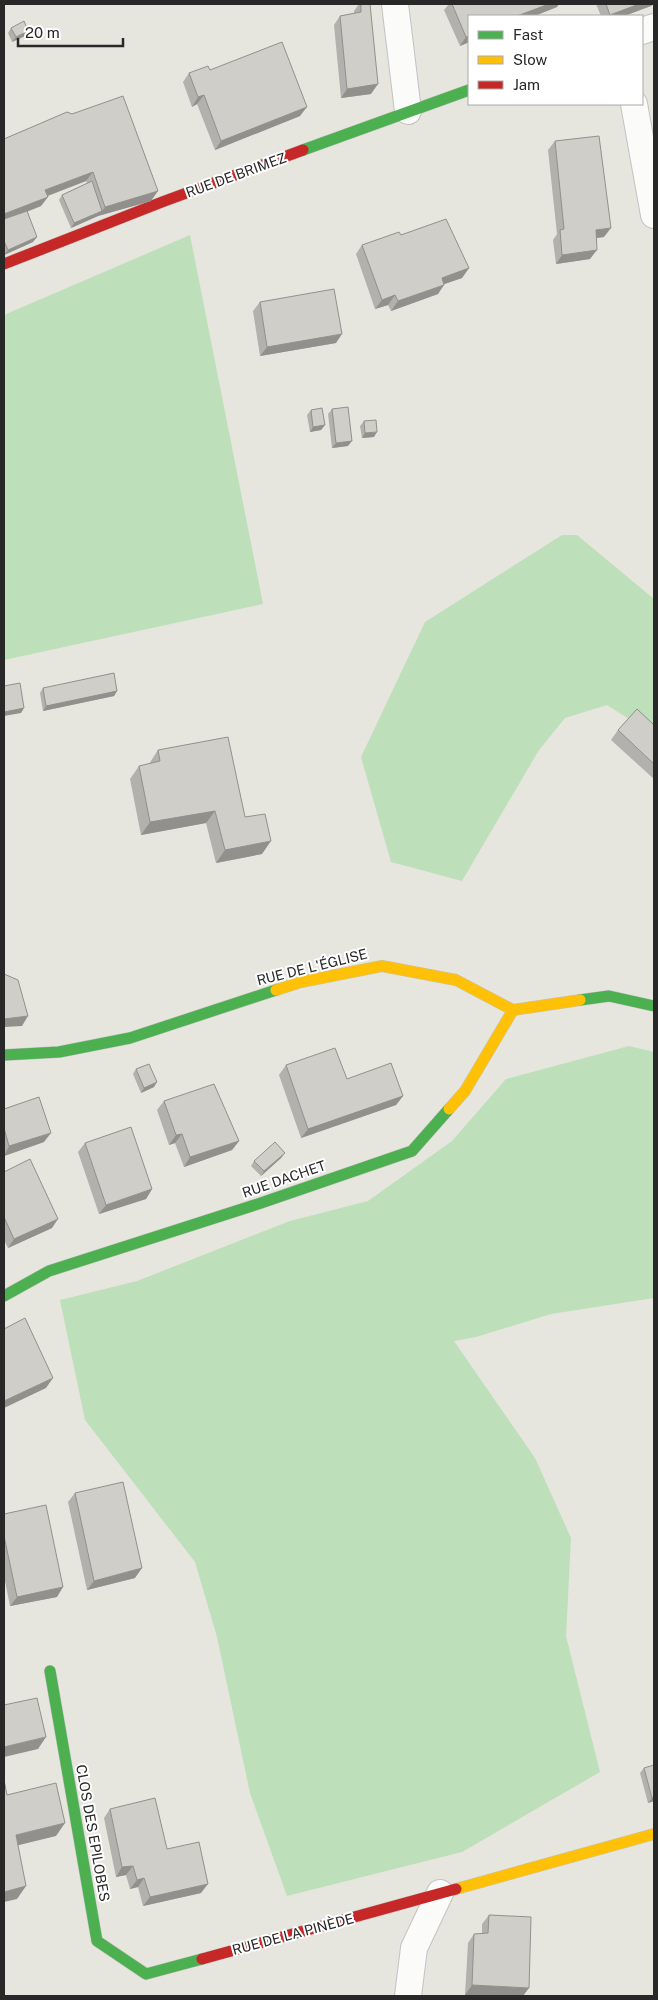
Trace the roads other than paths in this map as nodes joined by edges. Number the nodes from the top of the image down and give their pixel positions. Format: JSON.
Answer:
{"nodes":[{"id":1,"x":395,"y":4,"type":"edge"},
{"id":2,"x":468,"y":90,"type":"edge"},
{"id":3,"x":634,"y":105,"type":"edge"},
{"id":4,"x":408,"y":111,"type":"junction"},
{"id":5,"x":654,"y":215,"type":"edge"},
{"id":6,"x":4,"y":264,"type":"edge"},
{"id":7,"x":654,"y":1006,"type":"edge"},
{"id":8,"x":513,"y":1010,"type":"junction"},
{"id":9,"x":4,"y":1055,"type":"edge"},
{"id":10,"x":4,"y":1296,"type":"edge"},
{"id":11,"x":50,"y":1671,"type":"dead end"},
{"id":12,"x":654,"y":1834,"type":"edge"},
{"id":13,"x":440,"y":1893,"type":"junction"},
{"id":14,"x":146,"y":1974,"type":"joint"},
{"id":15,"x":408,"y":1996,"type":"edge"}],
"edges":[{"from":1,"to":4,"type":"street"},
{"from":2,"to":4,"type":"street","name":"RUE DE BRIMEZ"},
{"from":3,"to":5,"type":"street"},
{"from":4,"to":6,"type":"street","name":"RUE DE BRIMEZ"},
{"from":7,"to":8,"type":"street"},
{"from":8,"to":9,"type":"street","name":"RUE DE L'ÉGLISE"},
{"from":8,"to":10,"type":"street","name":"RUE DACHET"},
{"from":11,"to":14,"type":"street","name":"CLOS DES EPILOBES"},
{"from":12,"to":13,"type":"street","name":"RUE DE LA PINÈDE"},
{"from":13,"to":14,"type":"street","name":"RUE DE LA PINÈDE"},
{"from":13,"to":15,"type":"street"}]}
